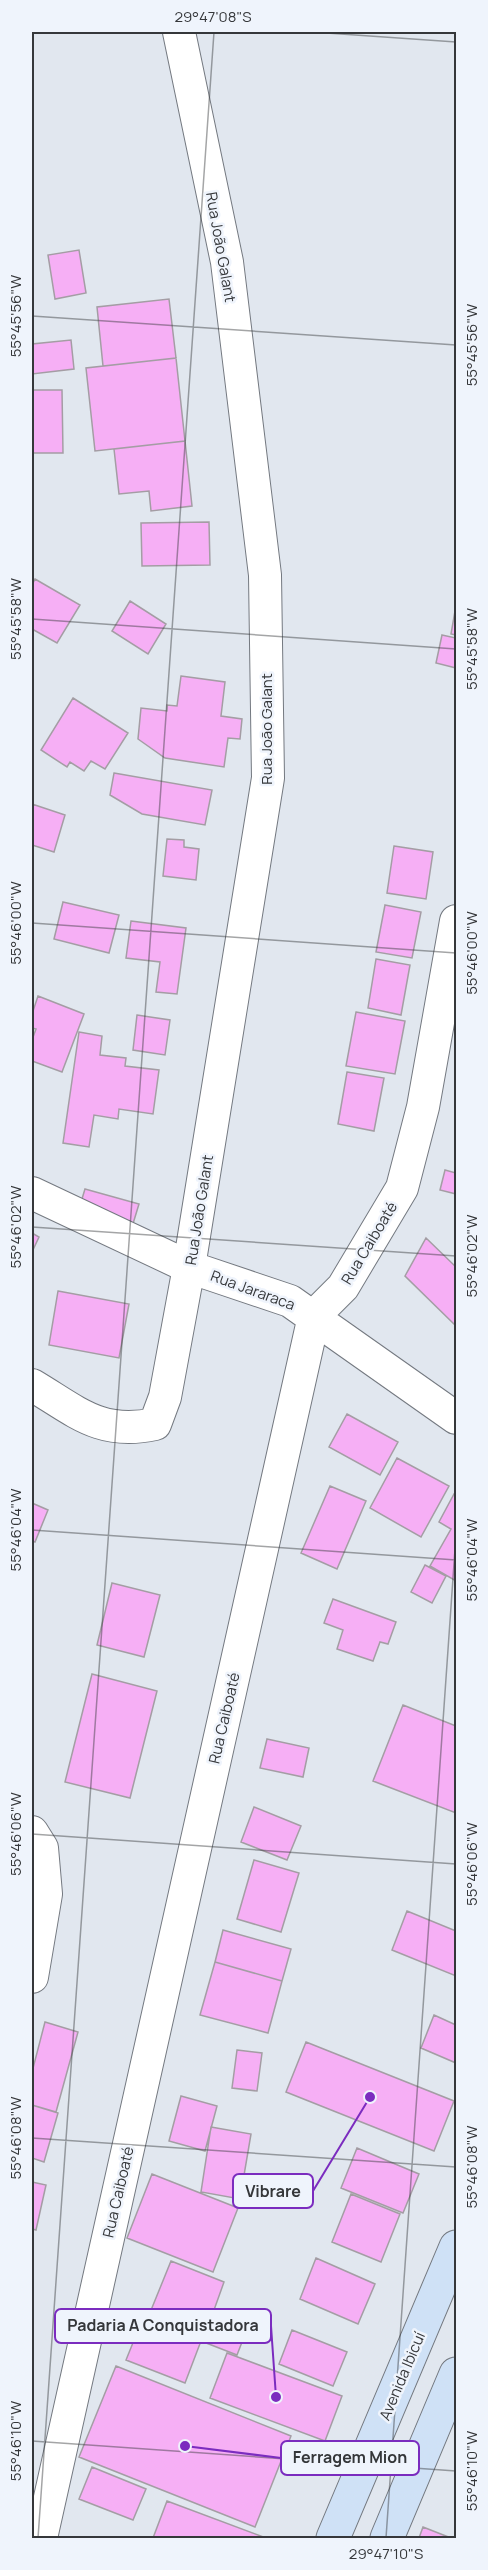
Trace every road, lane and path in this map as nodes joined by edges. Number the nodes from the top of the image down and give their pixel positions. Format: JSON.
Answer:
{"nodes":[{"id":1,"x":179,"y":32,"type":"edge"},
{"id":2,"x":456,"y":921,"type":"edge"},
{"id":3,"x":32,"y":1193,"type":"edge"},
{"id":4,"x":189,"y":1267,"type":"junction"},
{"id":5,"x":314,"y":1316,"type":"junction"},
{"id":6,"x":32,"y":1385,"type":"edge"},
{"id":7,"x":456,"y":1418,"type":"edge"},
{"id":8,"x":32,"y":1832,"type":"edge"},
{"id":9,"x":32,"y":1977,"type":"edge"},
{"id":10,"x":456,"y":2247,"type":"edge"},
{"id":11,"x":456,"y":2374,"type":"edge"},
{"id":12,"x":41,"y":2538,"type":"edge"},
{"id":13,"x":333,"y":2538,"type":"edge"},
{"id":14,"x":387,"y":2538,"type":"edge"}],
"edges":[{"from":1,"to":4,"type":"street","name":"Rua João Galant"},
{"from":2,"to":5,"type":"street","name":"Rua Caiboaté"},
{"from":3,"to":4,"type":"street","name":"Rua Jararaca"},
{"from":4,"to":5,"type":"street","name":"Rua Jararaca"},
{"from":4,"to":6,"type":"street","name":"Rua João Galant"},
{"from":5,"to":7,"type":"street","name":"Rua Jararaca"},
{"from":5,"to":12,"type":"street","name":"Rua Caiboaté"},
{"from":8,"to":9,"type":"street"},
{"from":10,"to":13,"type":"main road","name":"Avenida Ibicuí"},
{"from":11,"to":14,"type":"main road"}]}
